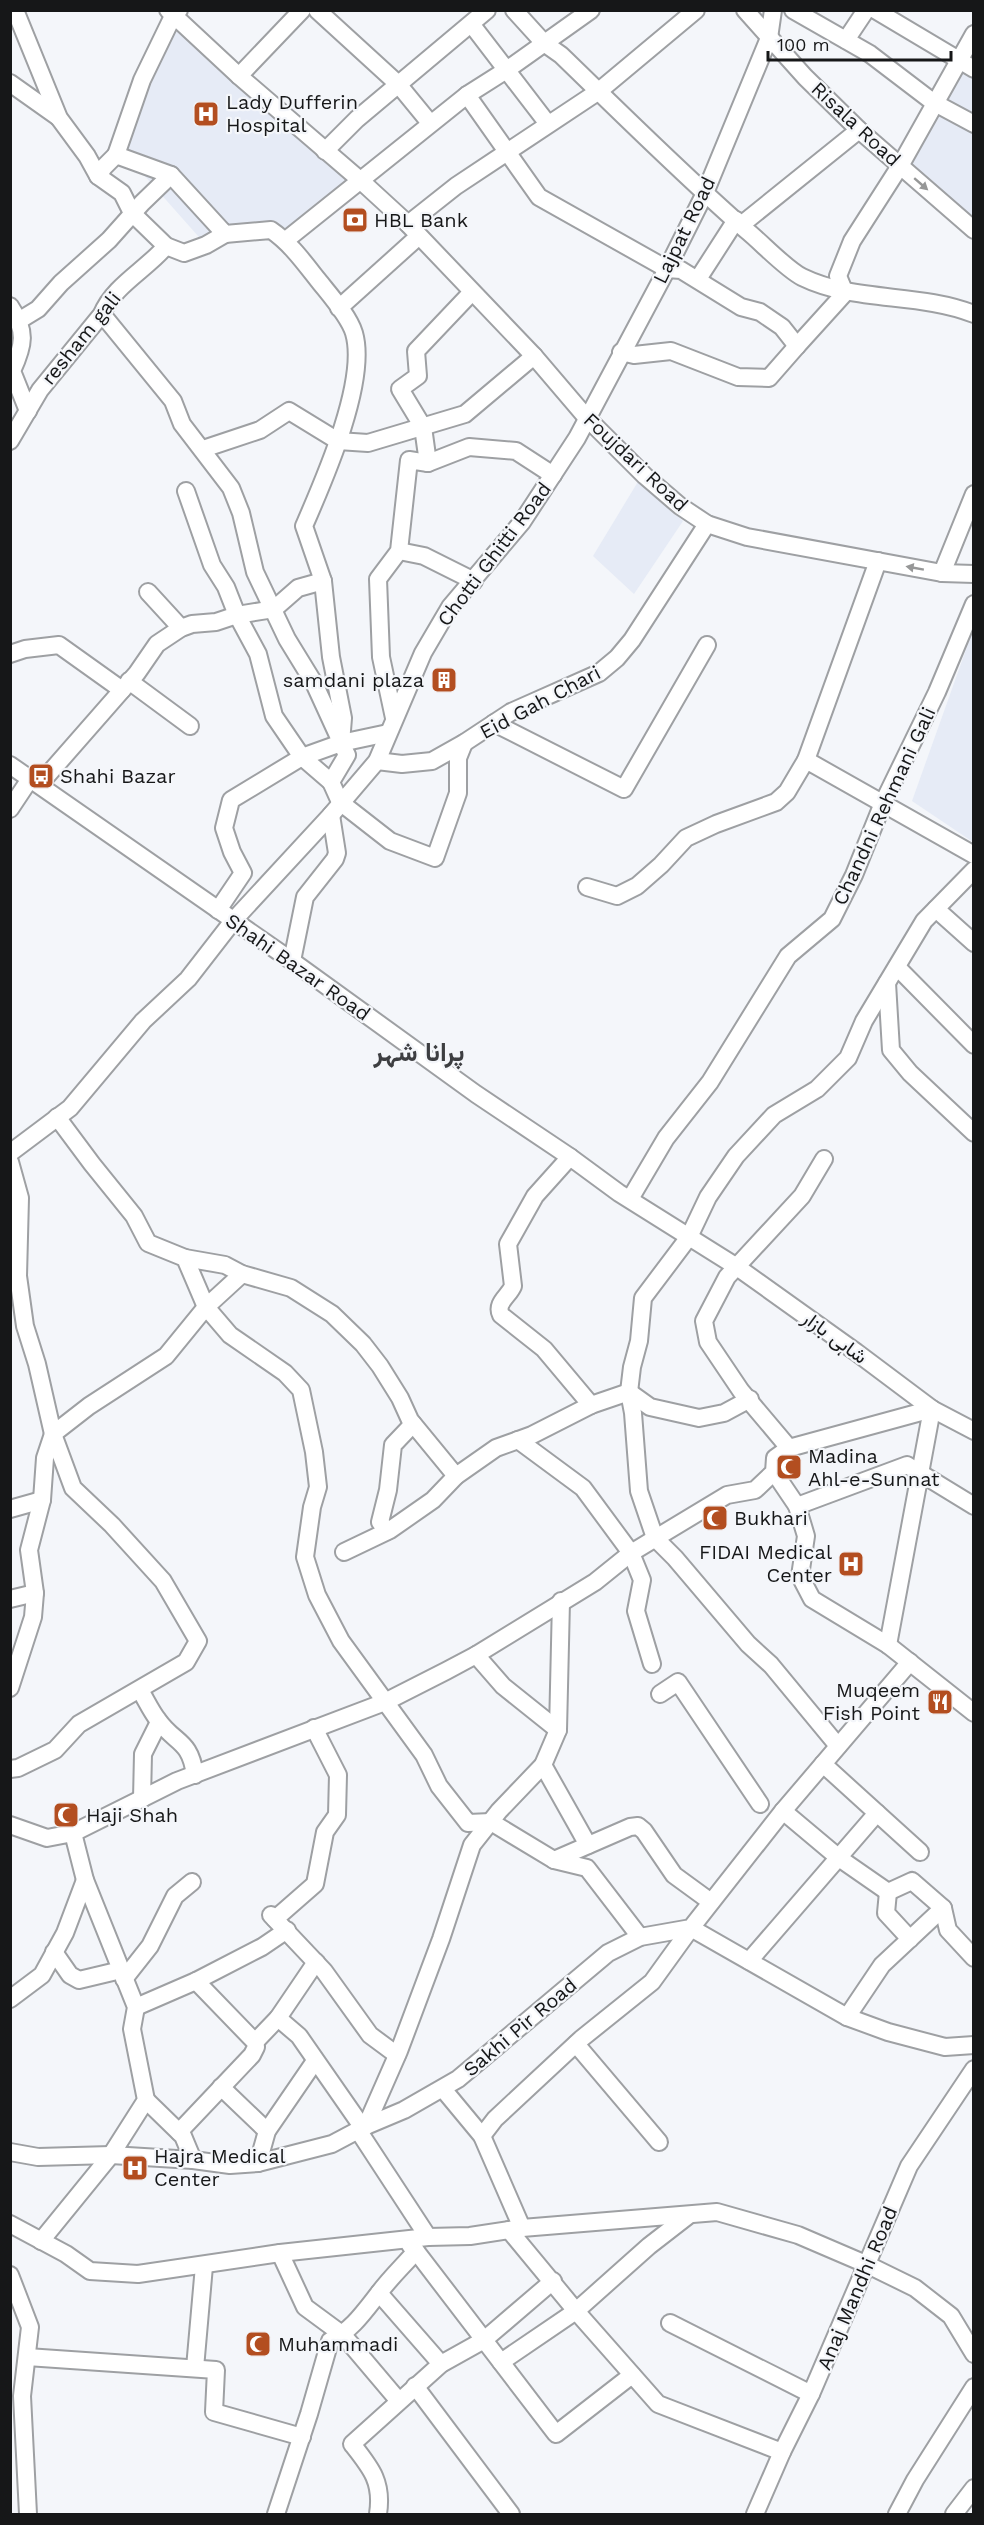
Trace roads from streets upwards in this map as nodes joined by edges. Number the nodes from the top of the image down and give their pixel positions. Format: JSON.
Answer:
{"nodes":[{"id":1,"x":302,"y":10,"type":"edge"},
{"id":2,"x":317,"y":10,"type":"edge"},
{"id":3,"x":487,"y":10,"type":"edge"},
{"id":4,"x":514,"y":10,"type":"edge"},
{"id":5,"x":591,"y":10,"type":"edge"},
{"id":6,"x":696,"y":10,"type":"edge"},
{"id":7,"x":745,"y":10,"type":"edge"},
{"id":8,"x":773,"y":10,"type":"edge"},
{"id":9,"x":793,"y":10,"type":"edge"},
{"id":10,"x":866,"y":10,"type":"edge"},
{"id":11,"x":876,"y":10,"type":"edge"},
{"id":12,"x":173,"y":12,"type":"edge"},
{"id":13,"x":14,"y":13,"type":"edge"},
{"id":14,"x":471,"y":25,"type":"junction"},
{"id":15,"x":974,"y":34,"type":"edge"},
{"id":16,"x":769,"y":38,"type":"junction"},
{"id":17,"x":846,"y":40,"type":"junction"},
{"id":18,"x":544,"y":43,"type":"junction"},
{"id":19,"x":959,"y":60,"type":"junction"},
{"id":20,"x":508,"y":69,"type":"junction"},
{"id":21,"x":974,"y":69,"type":"edge"},
{"id":22,"x":239,"y":76,"type":"junction"},
{"id":23,"x":10,"y":83,"type":"edge"},
{"id":24,"x":398,"y":84,"type":"junction"},
{"id":25,"x":599,"y":91,"type":"junction"},
{"id":26,"x":467,"y":95,"type":"junction"},
{"id":27,"x":933,"y":102,"type":"junction"},
{"id":28,"x":59,"y":118,"type":"junction"},
{"id":29,"x":430,"y":123,"type":"junction"},
{"id":30,"x":548,"y":124,"type":"junction"},
{"id":31,"x":974,"y":124,"type":"edge"},
{"id":32,"x":859,"y":130,"type":"junction"},
{"id":33,"x":325,"y":151,"type":"junction"},
{"id":34,"x":507,"y":153,"type":"junction"},
{"id":35,"x":117,"y":155,"type":"junction"},
{"id":36,"x":900,"y":166,"type":"junction"},
{"id":37,"x":171,"y":175,"type":"junction"},
{"id":38,"x":98,"y":176,"type":"junction"},
{"id":39,"x":360,"y":180,"type":"junction"},
{"id":40,"x":705,"y":193,"type":"junction"},
{"id":41,"x":132,"y":213,"type":"junction"},
{"id":42,"x":738,"y":223,"type":"junction"},
{"id":43,"x":413,"y":230,"type":"junction"},
{"id":44,"x":974,"y":230,"type":"edge"},
{"id":45,"x":225,"y":234,"type":"junction"},
{"id":46,"x":286,"y":240,"type":"junction"},
{"id":47,"x":166,"y":246,"type":"junction"},
{"id":48,"x":667,"y":269,"type":"junction"},
{"id":49,"x":698,"y":279,"type":"junction"},
{"id":50,"x":472,"y":292,"type":"junction"},
{"id":51,"x":845,"y":293,"type":"junction"},
{"id":52,"x":10,"y":306,"type":"edge"},
{"id":53,"x":339,"y":308,"type":"junction"},
{"id":54,"x":102,"y":314,"type":"junction"},
{"id":55,"x":974,"y":314,"type":"edge"},
{"id":56,"x":20,"y":320,"type":"junction"},
{"id":57,"x":796,"y":346,"type":"junction"},
{"id":58,"x":621,"y":352,"type":"junction"},
{"id":59,"x":534,"y":356,"type":"junction"},
{"id":60,"x":28,"y":411,"type":"junction"},
{"id":61,"x":586,"y":417,"type":"junction"},
{"id":62,"x":423,"y":427,"type":"junction"},
{"id":63,"x":10,"y":441,"type":"edge"},
{"id":64,"x":338,"y":441,"type":"junction"},
{"id":65,"x":203,"y":449,"type":"junction"},
{"id":66,"x":428,"y":463,"type":"junction"},
{"id":67,"x":553,"y":475,"type":"junction"},
{"id":68,"x":186,"y":491,"type":"dead end"},
{"id":69,"x":974,"y":494,"type":"edge"},
{"id":70,"x":707,"y":524,"type":"junction"},
{"id":71,"x":399,"y":551,"type":"junction"},
{"id":72,"x":878,"y":561,"type":"junction"},
{"id":73,"x":942,"y":573,"type":"junction"},
{"id":74,"x":974,"y":574,"type":"edge"},
{"id":75,"x":323,"y":581,"type":"junction"},
{"id":76,"x":474,"y":581,"type":"junction"},
{"id":77,"x":148,"y":592,"type":"dead end"},
{"id":78,"x":974,"y":604,"type":"edge"},
{"id":79,"x":274,"y":609,"type":"junction"},
{"id":80,"x":237,"y":615,"type":"junction"},
{"id":81,"x":181,"y":628,"type":"junction"},
{"id":82,"x":707,"y":645,"type":"dead end"},
{"id":83,"x":10,"y":654,"type":"edge"},
{"id":84,"x":126,"y":685,"type":"junction"},
{"id":85,"x":494,"y":723,"type":"junction"},
{"id":86,"x":391,"y":725,"type":"junction"},
{"id":87,"x":190,"y":726,"type":"dead end"},
{"id":88,"x":341,"y":743,"type":"junction"},
{"id":89,"x":464,"y":743,"type":"junction"},
{"id":90,"x":302,"y":757,"type":"junction"},
{"id":91,"x":806,"y":760,"type":"junction"},
{"id":92,"x":377,"y":761,"type":"junction"},
{"id":93,"x":10,"y":765,"type":"edge"},
{"id":94,"x":30,"y":779,"type":"junction"},
{"id":95,"x":331,"y":782,"type":"junction"},
{"id":96,"x":883,"y":803,"type":"junction"},
{"id":97,"x":10,"y":809,"type":"edge"},
{"id":98,"x":336,"y":809,"type":"junction"},
{"id":99,"x":974,"y":855,"type":"edge"},
{"id":100,"x":974,"y":870,"type":"edge"},
{"id":101,"x":587,"y":887,"type":"dead end"},
{"id":102,"x":936,"y":909,"type":"junction"},
{"id":103,"x":218,"y":910,"type":"junction"},
{"id":104,"x":233,"y":921,"type":"junction"},
{"id":105,"x":974,"y":943,"type":"edge"},
{"id":106,"x":292,"y":961,"type":"junction"},
{"id":107,"x":897,"y":967,"type":"junction"},
{"id":108,"x":887,"y":983,"type":"junction"},
{"id":109,"x":974,"y":1045,"type":"edge"},
{"id":110,"x":57,"y":1117,"type":"junction"},
{"id":111,"x":974,"y":1132,"type":"edge"},
{"id":112,"x":10,"y":1152,"type":"edge"},
{"id":113,"x":570,"y":1157,"type":"junction"},
{"id":114,"x":824,"y":1159,"type":"dead end"},
{"id":115,"x":10,"y":1162,"type":"edge"},
{"id":116,"x":630,"y":1199,"type":"junction"},
{"id":117,"x":688,"y":1238,"type":"junction"},
{"id":118,"x":185,"y":1258,"type":"junction"},
{"id":119,"x":737,"y":1267,"type":"junction"},
{"id":120,"x":242,"y":1274,"type":"junction"},
{"id":121,"x":206,"y":1307,"type":"junction"},
{"id":122,"x":629,"y":1392,"type":"junction"},
{"id":123,"x":750,"y":1399,"type":"junction"},
{"id":124,"x":591,"y":1405,"type":"junction"},
{"id":125,"x":932,"y":1409,"type":"junction"},
{"id":126,"x":413,"y":1424,"type":"junction"},
{"id":127,"x":973,"y":1430,"type":"edge"},
{"id":128,"x":53,"y":1434,"type":"junction"},
{"id":129,"x":518,"y":1440,"type":"junction"},
{"id":130,"x":789,"y":1449,"type":"junction"},
{"id":131,"x":913,"y":1469,"type":"junction"},
{"id":132,"x":774,"y":1472,"type":"junction"},
{"id":133,"x":456,"y":1476,"type":"junction"},
{"id":134,"x":42,"y":1500,"type":"junction"},
{"id":135,"x":797,"y":1506,"type":"junction"},
{"id":136,"x":974,"y":1506,"type":"edge"},
{"id":137,"x":10,"y":1509,"type":"edge"},
{"id":138,"x":387,"y":1531,"type":"junction"},
{"id":139,"x":655,"y":1539,"type":"junction"},
{"id":140,"x":344,"y":1552,"type":"dead end"},
{"id":141,"x":631,"y":1553,"type":"junction"},
{"id":142,"x":35,"y":1593,"type":"junction"},
{"id":143,"x":10,"y":1599,"type":"edge"},
{"id":144,"x":561,"y":1601,"type":"junction"},
{"id":145,"x":888,"y":1645,"type":"junction"},
{"id":146,"x":476,"y":1655,"type":"junction"},
{"id":147,"x":910,"y":1662,"type":"junction"},
{"id":148,"x":652,"y":1664,"type":"dead end"},
{"id":149,"x":12,"y":1681,"type":"edge"},
{"id":150,"x":140,"y":1690,"type":"junction"},
{"id":151,"x":660,"y":1694,"type":"dead end"},
{"id":152,"x":385,"y":1702,"type":"junction"},
{"id":153,"x":974,"y":1713,"type":"edge"},
{"id":154,"x":159,"y":1722,"type":"junction"},
{"id":155,"x":314,"y":1728,"type":"junction"},
{"id":156,"x":558,"y":1730,"type":"junction"},
{"id":157,"x":838,"y":1746,"type":"junction"},
{"id":158,"x":823,"y":1764,"type":"junction"},
{"id":159,"x":543,"y":1765,"type":"junction"},
{"id":160,"x":10,"y":1769,"type":"edge"},
{"id":161,"x":195,"y":1775,"type":"junction"},
{"id":162,"x":142,"y":1798,"type":"junction"},
{"id":163,"x":760,"y":1804,"type":"dead end"},
{"id":164,"x":783,"y":1811,"type":"junction"},
{"id":165,"x":877,"y":1813,"type":"junction"},
{"id":166,"x":491,"y":1821,"type":"junction"},
{"id":167,"x":10,"y":1825,"type":"edge"},
{"id":168,"x":73,"y":1833,"type":"junction"},
{"id":169,"x":588,"y":1845,"type":"junction"},
{"id":170,"x":920,"y":1852,"type":"dead end"},
{"id":171,"x":839,"y":1858,"type":"junction"},
{"id":172,"x":554,"y":1860,"type":"junction"},
{"id":173,"x":85,"y":1880,"type":"junction"},
{"id":174,"x":192,"y":1882,"type":"dead end"},
{"id":175,"x":888,"y":1892,"type":"junction"},
{"id":176,"x":711,"y":1902,"type":"junction"},
{"id":177,"x":943,"y":1908,"type":"junction"},
{"id":178,"x":278,"y":1921,"type":"junction"},
{"id":179,"x":691,"y":1928,"type":"junction"},
{"id":180,"x":640,"y":1937,"type":"junction"},
{"id":181,"x":910,"y":1939,"type":"junction"},
{"id":182,"x":54,"y":1952,"type":"junction"},
{"id":183,"x":974,"y":1958,"type":"edge"},
{"id":184,"x":749,"y":1961,"type":"junction"},
{"id":185,"x":316,"y":1962,"type":"junction"},
{"id":186,"x":123,"y":1974,"type":"junction"},
{"id":187,"x":196,"y":1981,"type":"junction"},
{"id":188,"x":10,"y":1999,"type":"edge"},
{"id":189,"x":136,"y":2007,"type":"junction"},
{"id":190,"x":846,"y":2017,"type":"junction"},
{"id":191,"x":278,"y":2018,"type":"junction"},
{"id":192,"x":255,"y":2042,"type":"junction"},
{"id":193,"x":576,"y":2044,"type":"junction"},
{"id":194,"x":974,"y":2045,"type":"edge"},
{"id":195,"x":397,"y":2055,"type":"junction"},
{"id":196,"x":315,"y":2061,"type":"junction"},
{"id":197,"x":974,"y":2069,"type":"edge"},
{"id":198,"x":221,"y":2087,"type":"junction"},
{"id":199,"x":443,"y":2089,"type":"junction"},
{"id":200,"x":146,"y":2100,"type":"junction"},
{"id":201,"x":362,"y":2128,"type":"junction"},
{"id":202,"x":267,"y":2131,"type":"junction"},
{"id":203,"x":179,"y":2132,"type":"junction"},
{"id":204,"x":482,"y":2136,"type":"junction"},
{"id":205,"x":660,"y":2142,"type":"dead end"},
{"id":206,"x":10,"y":2152,"type":"edge"},
{"id":207,"x":111,"y":2155,"type":"junction"},
{"id":208,"x":193,"y":2160,"type":"junction"},
{"id":209,"x":258,"y":2163,"type":"junction"},
{"id":210,"x":689,"y":2215,"type":"junction"},
{"id":211,"x":10,"y":2224,"type":"edge"},
{"id":212,"x":515,"y":2229,"type":"junction"},
{"id":213,"x":428,"y":2237,"type":"junction"},
{"id":214,"x":41,"y":2241,"type":"junction"},
{"id":215,"x":411,"y":2245,"type":"junction"},
{"id":216,"x":280,"y":2253,"type":"junction"},
{"id":217,"x":868,"y":2265,"type":"junction"},
{"id":218,"x":204,"y":2266,"type":"junction"},
{"id":219,"x":10,"y":2276,"type":"edge"},
{"id":220,"x":553,"y":2281,"type":"junction"},
{"id":221,"x":379,"y":2293,"type":"junction"},
{"id":222,"x":576,"y":2311,"type":"junction"},
{"id":223,"x":670,"y":2323,"type":"dead end"},
{"id":224,"x":343,"y":2335,"type":"junction"},
{"id":225,"x":484,"y":2340,"type":"junction"},
{"id":226,"x":974,"y":2354,"type":"edge"},
{"id":227,"x":27,"y":2357,"type":"junction"},
{"id":228,"x":501,"y":2362,"type":"junction"},
{"id":229,"x":441,"y":2364,"type":"junction"},
{"id":230,"x":195,"y":2368,"type":"junction"},
{"id":231,"x":632,"y":2375,"type":"junction"},
{"id":232,"x":415,"y":2386,"type":"junction"},
{"id":233,"x":974,"y":2386,"type":"edge"},
{"id":234,"x":812,"y":2394,"type":"junction"},
{"id":235,"x":398,"y":2400,"type":"junction"},
{"id":236,"x":17,"y":2433,"type":"edge"},
{"id":237,"x":302,"y":2438,"type":"junction"},
{"id":238,"x":782,"y":2452,"type":"junction"},
{"id":239,"x":974,"y":2488,"type":"edge"},
{"id":240,"x":28,"y":2514,"type":"edge"},
{"id":241,"x":276,"y":2514,"type":"edge"},
{"id":242,"x":378,"y":2514,"type":"edge"},
{"id":243,"x":511,"y":2514,"type":"edge"},
{"id":244,"x":755,"y":2514,"type":"edge"},
{"id":245,"x":897,"y":2514,"type":"edge"},
{"id":246,"x":954,"y":2514,"type":"edge"}],
"edges":[{"from":1,"to":22,"type":"street"},
{"from":2,"to":24,"type":"street"},
{"from":3,"to":14,"type":"street"},
{"from":4,"to":18,"type":"street"},
{"from":5,"to":18,"type":"street"},
{"from":6,"to":25,"type":"street"},
{"from":7,"to":16,"type":"street","name":"Risala Road"},
{"from":8,"to":16,"type":"street","name":"Lajpat Road"},
{"from":9,"to":17,"type":"street"},
{"from":10,"to":17,"type":"street"},
{"from":11,"to":19,"type":"street"},
{"from":12,"to":22,"type":"street","name":"Foujdari Road"},
{"from":12,"to":35,"type":"street"},
{"from":13,"to":28,"type":"street"},
{"from":14,"to":20,"type":"street"},
{"from":14,"to":24,"type":"street"},
{"from":15,"to":19,"type":"street"},
{"from":16,"to":32,"type":"street","name":"Risala Road"},
{"from":16,"to":40,"type":"street","name":"Lajpat Road"},
{"from":17,"to":27,"type":"street"},
{"from":18,"to":20,"type":"street"},
{"from":18,"to":25,"type":"street"},
{"from":19,"to":21,"type":"street"},
{"from":19,"to":27,"type":"street"},
{"from":20,"to":26,"type":"street"},
{"from":20,"to":30,"type":"street"},
{"from":22,"to":33,"type":"street","name":"Foujdari Road"},
{"from":23,"to":28,"type":"street"},
{"from":24,"to":29,"type":"street"},
{"from":24,"to":33,"type":"street"},
{"from":25,"to":30,"type":"street"},
{"from":25,"to":40,"type":"street"},
{"from":26,"to":29,"type":"street"},
{"from":26,"to":34,"type":"street"},
{"from":27,"to":31,"type":"street"},
{"from":27,"to":36,"type":"street"},
{"from":28,"to":38,"type":"street"},
{"from":29,"to":39,"type":"street"},
{"from":30,"to":34,"type":"street"},
{"from":32,"to":36,"type":"street","name":"Risala Road"},
{"from":32,"to":42,"type":"street"},
{"from":33,"to":39,"type":"street","name":"Foujdari Road"},
{"from":34,"to":43,"type":"street"},
{"from":34,"to":48,"type":"street"},
{"from":35,"to":37,"type":"street"},
{"from":35,"to":38,"type":"street"},
{"from":36,"to":44,"type":"street","name":"Risala Road","one_way":true},
{"from":36,"to":51,"type":"street"},
{"from":37,"to":41,"type":"street"},
{"from":37,"to":45,"type":"street"},
{"from":38,"to":41,"type":"street"},
{"from":39,"to":43,"type":"street","name":"Foujdari Road"},
{"from":39,"to":46,"type":"street"},
{"from":40,"to":42,"type":"street"},
{"from":40,"to":48,"type":"street","name":"Lajpat Road"},
{"from":41,"to":47,"type":"street"},
{"from":41,"to":56,"type":"street"},
{"from":42,"to":49,"type":"street"},
{"from":42,"to":51,"type":"street"},
{"from":43,"to":50,"type":"street","name":"Foujdari Road"},
{"from":43,"to":53,"type":"street"},
{"from":45,"to":46,"type":"street"},
{"from":45,"to":47,"type":"street"},
{"from":46,"to":53,"type":"street"},
{"from":47,"to":54,"type":"street","name":"resham gali"},
{"from":48,"to":49,"type":"street"},
{"from":48,"to":58,"type":"street","name":"Lajpat Road"},
{"from":49,"to":57,"type":"street"},
{"from":50,"to":59,"type":"street","name":"Foujdari Road"},
{"from":50,"to":62,"type":"street"},
{"from":51,"to":55,"type":"street"},
{"from":51,"to":57,"type":"street"},
{"from":52,"to":56,"type":"street"},
{"from":53,"to":64,"type":"street"},
{"from":54,"to":60,"type":"street","name":"resham gali"},
{"from":54,"to":65,"type":"street"},
{"from":56,"to":60,"type":"street"},
{"from":57,"to":58,"type":"street"},
{"from":58,"to":61,"type":"street","name":"Lajpat Road"},
{"from":59,"to":61,"type":"street","name":"Foujdari Road"},
{"from":59,"to":62,"type":"street"},
{"from":60,"to":63,"type":"street","name":"resham gali"},
{"from":61,"to":67,"type":"street","name":"Chotti Ghitti Road"},
{"from":61,"to":70,"type":"street","name":"Foujdari Road"},
{"from":62,"to":64,"type":"street"},
{"from":62,"to":66,"type":"street"},
{"from":64,"to":65,"type":"street"},
{"from":64,"to":75,"type":"street"},
{"from":65,"to":79,"type":"street"},
{"from":66,"to":67,"type":"street"},
{"from":66,"to":71,"type":"street"},
{"from":67,"to":76,"type":"street","name":"Chotti Ghitti Road"},
{"from":68,"to":80,"type":"street"},
{"from":69,"to":73,"type":"street"},
{"from":70,"to":72,"type":"street","name":"Foujdari Road"},
{"from":70,"to":85,"type":"street","name":"Eid Gah Chari"},
{"from":71,"to":76,"type":"street"},
{"from":71,"to":86,"type":"street"},
{"from":73,"to":72,"type":"street","name":"Foujdari Road","one_way":true},
{"from":72,"to":91,"type":"street"},
{"from":73,"to":74,"type":"street","name":"Foujdari Road"},
{"from":75,"to":79,"type":"street"},
{"from":75,"to":88,"type":"street"},
{"from":76,"to":86,"type":"street","name":"Chotti Ghitti Road"},
{"from":77,"to":81,"type":"street"},
{"from":78,"to":96,"type":"street","name":"Chandni Rehmani Gali"},
{"from":79,"to":80,"type":"street"},
{"from":79,"to":88,"type":"street"},
{"from":80,"to":81,"type":"street"},
{"from":80,"to":90,"type":"street"},
{"from":81,"to":84,"type":"street"},
{"from":82,"to":85,"type":"street"},
{"from":83,"to":84,"type":"street"},
{"from":84,"to":87,"type":"street"},
{"from":84,"to":94,"type":"street"},
{"from":85,"to":89,"type":"street","name":"Eid Gah Chari"},
{"from":86,"to":88,"type":"street"},
{"from":86,"to":92,"type":"street","name":"Chotti Ghitti Road"},
{"from":88,"to":90,"type":"street"},
{"from":88,"to":95,"type":"street"},
{"from":89,"to":92,"type":"street","name":"Eid Gah Chari"},
{"from":89,"to":98,"type":"street"},
{"from":90,"to":95,"type":"street"},
{"from":90,"to":103,"type":"street"},
{"from":91,"to":96,"type":"street"},
{"from":91,"to":101,"type":"street"},
{"from":92,"to":98,"type":"street","name":"Chotti Ghitti Road"},
{"from":93,"to":94,"type":"street","name":"Shahi Bazar Road"},
{"from":94,"to":97,"type":"street"},
{"from":94,"to":103,"type":"street","name":"Shahi Bazar Road"},
{"from":95,"to":98,"type":"street"},
{"from":96,"to":99,"type":"street"},
{"from":96,"to":116,"type":"street","name":"Chandni Rehmani Gali"},
{"from":98,"to":104,"type":"street","name":"Chotti Ghitti Road"},
{"from":98,"to":106,"type":"street"},
{"from":100,"to":102,"type":"street"},
{"from":102,"to":105,"type":"street"},
{"from":102,"to":107,"type":"street"},
{"from":103,"to":104,"type":"street","name":"Shahi Bazar Road"},
{"from":104,"to":106,"type":"street","name":"Shahi Bazar Road"},
{"from":104,"to":110,"type":"street","name":"Chotti Ghitti Road"},
{"from":106,"to":113,"type":"street","name":"Shahi Bazar Road"},
{"from":107,"to":108,"type":"street"},
{"from":107,"to":109,"type":"street"},
{"from":108,"to":111,"type":"street"},
{"from":108,"to":117,"type":"street"},
{"from":110,"to":112,"type":"street","name":"Chotti Ghitti Road"},
{"from":110,"to":118,"type":"street"},
{"from":113,"to":116,"type":"street","name":"Shahi Bazar Road"},
{"from":113,"to":124,"type":"street"},
{"from":114,"to":119,"type":"street"},
{"from":115,"to":128,"type":"street"},
{"from":116,"to":117,"type":"street","name":"Shahi Bazar Road"},
{"from":117,"to":119,"type":"street","name":"Shahi Bazar Road"},
{"from":117,"to":122,"type":"street"},
{"from":118,"to":120,"type":"street"},
{"from":118,"to":121,"type":"street"},
{"from":119,"to":123,"type":"street"},
{"from":119,"to":125,"type":"street","name":"شاہی بازار"},
{"from":120,"to":121,"type":"street"},
{"from":120,"to":126,"type":"street"},
{"from":121,"to":128,"type":"street"},
{"from":121,"to":152,"type":"street"},
{"from":122,"to":123,"type":"street"},
{"from":122,"to":124,"type":"street"},
{"from":122,"to":139,"type":"street"},
{"from":123,"to":130,"type":"street"},
{"from":124,"to":129,"type":"street"},
{"from":125,"to":127,"type":"street","name":"شاہی بازار"},
{"from":125,"to":130,"type":"street"},
{"from":125,"to":131,"type":"street"},
{"from":126,"to":133,"type":"street"},
{"from":126,"to":138,"type":"street"},
{"from":128,"to":134,"type":"street"},
{"from":128,"to":150,"type":"street"},
{"from":129,"to":133,"type":"street"},
{"from":129,"to":141,"type":"street"},
{"from":130,"to":132,"type":"street"},
{"from":131,"to":135,"type":"street"},
{"from":131,"to":136,"type":"street"},
{"from":131,"to":145,"type":"street"},
{"from":132,"to":135,"type":"street"},
{"from":132,"to":139,"type":"street"},
{"from":133,"to":138,"type":"street"},
{"from":134,"to":137,"type":"street"},
{"from":134,"to":142,"type":"street"},
{"from":135,"to":145,"type":"street"},
{"from":138,"to":140,"type":"street"},
{"from":139,"to":141,"type":"street"},
{"from":139,"to":157,"type":"street"},
{"from":141,"to":144,"type":"street"},
{"from":141,"to":148,"type":"street"},
{"from":142,"to":143,"type":"street"},
{"from":142,"to":149,"type":"street"},
{"from":144,"to":146,"type":"street"},
{"from":144,"to":156,"type":"street"},
{"from":145,"to":147,"type":"street"},
{"from":146,"to":152,"type":"street"},
{"from":146,"to":156,"type":"street"},
{"from":147,"to":153,"type":"street"},
{"from":147,"to":157,"type":"street"},
{"from":150,"to":154,"type":"street"},
{"from":150,"to":160,"type":"street"},
{"from":151,"to":163,"type":"street"},
{"from":152,"to":155,"type":"street"},
{"from":152,"to":166,"type":"street"},
{"from":154,"to":161,"type":"street"},
{"from":154,"to":162,"type":"street"},
{"from":155,"to":161,"type":"street"},
{"from":155,"to":178,"type":"street"},
{"from":156,"to":159,"type":"street"},
{"from":157,"to":158,"type":"street"},
{"from":158,"to":164,"type":"street"},
{"from":158,"to":165,"type":"street"},
{"from":159,"to":166,"type":"street"},
{"from":159,"to":169,"type":"street"},
{"from":161,"to":162,"type":"street"},
{"from":162,"to":168,"type":"street"},
{"from":164,"to":171,"type":"street"},
{"from":164,"to":176,"type":"street"},
{"from":165,"to":170,"type":"street"},
{"from":165,"to":171,"type":"street"},
{"from":166,"to":172,"type":"street"},
{"from":166,"to":195,"type":"street"},
{"from":167,"to":168,"type":"street"},
{"from":168,"to":173,"type":"street"},
{"from":169,"to":172,"type":"street"},
{"from":169,"to":176,"type":"street"},
{"from":171,"to":175,"type":"street"},
{"from":171,"to":184,"type":"street"},
{"from":172,"to":180,"type":"street"},
{"from":173,"to":182,"type":"street"},
{"from":173,"to":186,"type":"street"},
{"from":174,"to":186,"type":"street"},
{"from":175,"to":177,"type":"street"},
{"from":175,"to":181,"type":"street"},
{"from":176,"to":179,"type":"street"},
{"from":177,"to":181,"type":"street"},
{"from":177,"to":183,"type":"street"},
{"from":178,"to":185,"type":"street"},
{"from":178,"to":187,"type":"street"},
{"from":179,"to":180,"type":"street","name":"Sakhi Pir Road"},
{"from":179,"to":184,"type":"street"},
{"from":179,"to":193,"type":"street"},
{"from":180,"to":199,"type":"street","name":"Sakhi Pir Road"},
{"from":181,"to":190,"type":"street"},
{"from":182,"to":186,"type":"street"},
{"from":182,"to":188,"type":"street"},
{"from":184,"to":190,"type":"street"},
{"from":185,"to":191,"type":"street"},
{"from":185,"to":195,"type":"street"},
{"from":186,"to":189,"type":"street"},
{"from":187,"to":189,"type":"street"},
{"from":187,"to":192,"type":"street"},
{"from":189,"to":200,"type":"street"},
{"from":190,"to":194,"type":"street"},
{"from":191,"to":192,"type":"street"},
{"from":191,"to":196,"type":"street"},
{"from":192,"to":198,"type":"street"},
{"from":193,"to":204,"type":"street"},
{"from":193,"to":205,"type":"street"},
{"from":195,"to":201,"type":"street"},
{"from":196,"to":201,"type":"street"},
{"from":196,"to":202,"type":"street"},
{"from":197,"to":217,"type":"street","name":"Anaj Mandhi Road"},
{"from":198,"to":202,"type":"street"},
{"from":198,"to":203,"type":"street"},
{"from":199,"to":201,"type":"street","name":"Sakhi Pir Road"},
{"from":199,"to":204,"type":"street"},
{"from":200,"to":203,"type":"street"},
{"from":200,"to":207,"type":"street"},
{"from":201,"to":209,"type":"street","name":"Sakhi Pir Road"},
{"from":201,"to":213,"type":"street"},
{"from":202,"to":209,"type":"street"},
{"from":203,"to":208,"type":"street"},
{"from":204,"to":212,"type":"street"},
{"from":206,"to":207,"type":"street","name":"Sakhi Pir Road"},
{"from":207,"to":208,"type":"street","name":"Sakhi Pir Road"},
{"from":207,"to":214,"type":"street"},
{"from":208,"to":209,"type":"street","name":"Sakhi Pir Road"},
{"from":210,"to":212,"type":"street"},
{"from":210,"to":217,"type":"street"},
{"from":210,"to":222,"type":"street"},
{"from":211,"to":214,"type":"street"},
{"from":212,"to":213,"type":"street"},
{"from":212,"to":220,"type":"street"},
{"from":213,"to":215,"type":"street"},
{"from":214,"to":218,"type":"street"},
{"from":215,"to":216,"type":"street"},
{"from":215,"to":221,"type":"street"},
{"from":215,"to":225,"type":"street"},
{"from":216,"to":218,"type":"street"},
{"from":216,"to":224,"type":"street"},
{"from":217,"to":226,"type":"street"},
{"from":217,"to":234,"type":"street","name":"Anaj Mandhi Road"},
{"from":218,"to":230,"type":"street"},
{"from":219,"to":227,"type":"street"},
{"from":220,"to":222,"type":"street"},
{"from":220,"to":225,"type":"street"},
{"from":221,"to":224,"type":"street"},
{"from":221,"to":229,"type":"street"},
{"from":222,"to":228,"type":"street"},
{"from":222,"to":231,"type":"street"},
{"from":223,"to":234,"type":"street"},
{"from":224,"to":235,"type":"street"},
{"from":224,"to":237,"type":"street"},
{"from":225,"to":228,"type":"street"},
{"from":225,"to":229,"type":"street"},
{"from":227,"to":230,"type":"street"},
{"from":227,"to":236,"type":"street"},
{"from":228,"to":231,"type":"street"},
{"from":229,"to":232,"type":"street"},
{"from":230,"to":237,"type":"street"},
{"from":231,"to":238,"type":"street"},
{"from":232,"to":235,"type":"street"},
{"from":232,"to":243,"type":"street"},
{"from":233,"to":245,"type":"street"},
{"from":234,"to":238,"type":"street","name":"Anaj Mandhi Road"},
{"from":235,"to":242,"type":"street"},
{"from":236,"to":240,"type":"street"},
{"from":237,"to":241,"type":"street"},
{"from":238,"to":244,"type":"street","name":"Anaj Mandhi Road"},
{"from":239,"to":246,"type":"street"}]}
